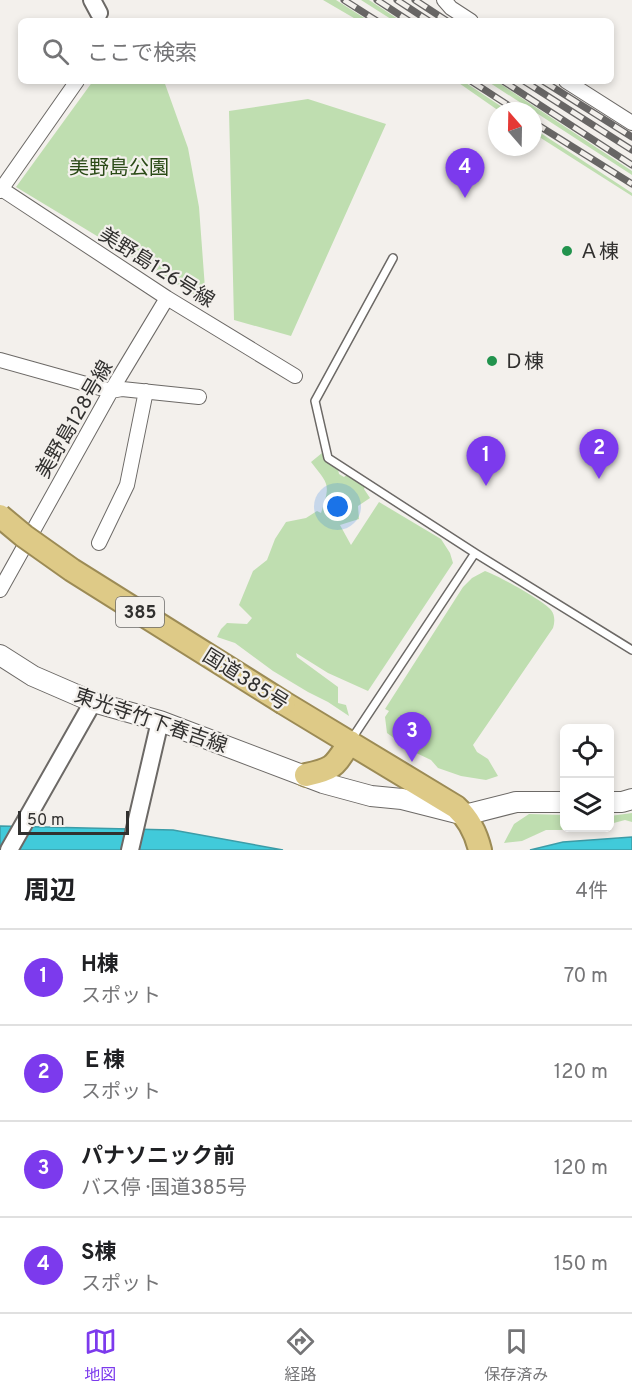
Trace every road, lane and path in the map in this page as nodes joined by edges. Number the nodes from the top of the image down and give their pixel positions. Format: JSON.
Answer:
{"nodes":[{"id":1,"x":444,"y":0,"type":"edge"},
{"id":2,"x":466,"y":18,"type":"edge"},
{"id":3,"x":75,"y":84,"type":"edge"},
{"id":4,"x":571,"y":84,"type":"edge"},
{"id":5,"x":632,"y":123,"type":"edge"},
{"id":6,"x":0,"y":189,"type":"edge"},
{"id":7,"x":393,"y":258,"type":"dead end"},
{"id":8,"x":167,"y":298,"type":"junction"},
{"id":9,"x":0,"y":360,"type":"edge"},
{"id":10,"x":295,"y":376,"type":"dead end"},
{"id":11,"x":111,"y":391,"type":"junction"},
{"id":12,"x":146,"y":391,"type":"junction"},
{"id":13,"x":199,"y":397,"type":"dead end"},
{"id":14,"x":0,"y":516,"type":"edge"},
{"id":15,"x":99,"y":543,"type":"dead end"},
{"id":16,"x":475,"y":553,"type":"junction"},
{"id":17,"x":0,"y":590,"type":"edge"},
{"id":18,"x":632,"y":650,"type":"edge"},
{"id":19,"x":0,"y":656,"type":"edge"},
{"id":20,"x":93,"y":702,"type":"junction"},
{"id":21,"x":160,"y":721,"type":"junction"},
{"id":22,"x":350,"y":742,"type":"junction"},
{"id":23,"x":306,"y":775,"type":"junction"},
{"id":24,"x":632,"y":799,"type":"edge"},
{"id":25,"x":560,"y":802,"type":"edge"},
{"id":26,"x":614,"y":802,"type":"edge"},
{"id":27,"x":465,"y":815,"type":"junction"},
{"id":28,"x":479,"y":845,"type":"edge"},
{"id":29,"x":9,"y":850,"type":"edge"},
{"id":30,"x":130,"y":850,"type":"edge"}],
"edges":[{"from":1,"to":2,"type":"street"},
{"from":3,"to":6,"type":"street"},
{"from":4,"to":5,"type":"street"},
{"from":6,"to":8,"type":"street","name":"美野島126号線"},
{"from":7,"to":16,"type":"lane"},
{"from":8,"to":10,"type":"street","name":"美野島126号線"},
{"from":8,"to":11,"type":"street","name":"美野島128号線"},
{"from":9,"to":11,"type":"street"},
{"from":11,"to":12,"type":"street"},
{"from":11,"to":17,"type":"street","name":"美野島128号線"},
{"from":12,"to":13,"type":"street"},
{"from":12,"to":15,"type":"street"},
{"from":14,"to":22,"type":"highway","name":"国道385号","number":"385","bridge":true},
{"from":16,"to":18,"type":"lane"},
{"from":16,"to":22,"type":"lane"},
{"from":19,"to":20,"type":"main road","name":"東光寺竹下春吉線"},
{"from":20,"to":21,"type":"main road","name":"東光寺竹下春吉線"},
{"from":20,"to":29,"type":"street"},
{"from":21,"to":23,"type":"main road","name":"東光寺竹下春吉線"},
{"from":21,"to":30,"type":"street"},
{"from":22,"to":23,"type":"highway"},
{"from":22,"to":27,"type":"highway","name":"国道385号","number":"385"},
{"from":23,"to":27,"type":"main road","name":"東光寺竹下春吉線"},
{"from":24,"to":26,"type":"main road"},
{"from":25,"to":27,"type":"main road"},
{"from":27,"to":28,"type":"highway","name":"国道385号","number":"385"}]}
